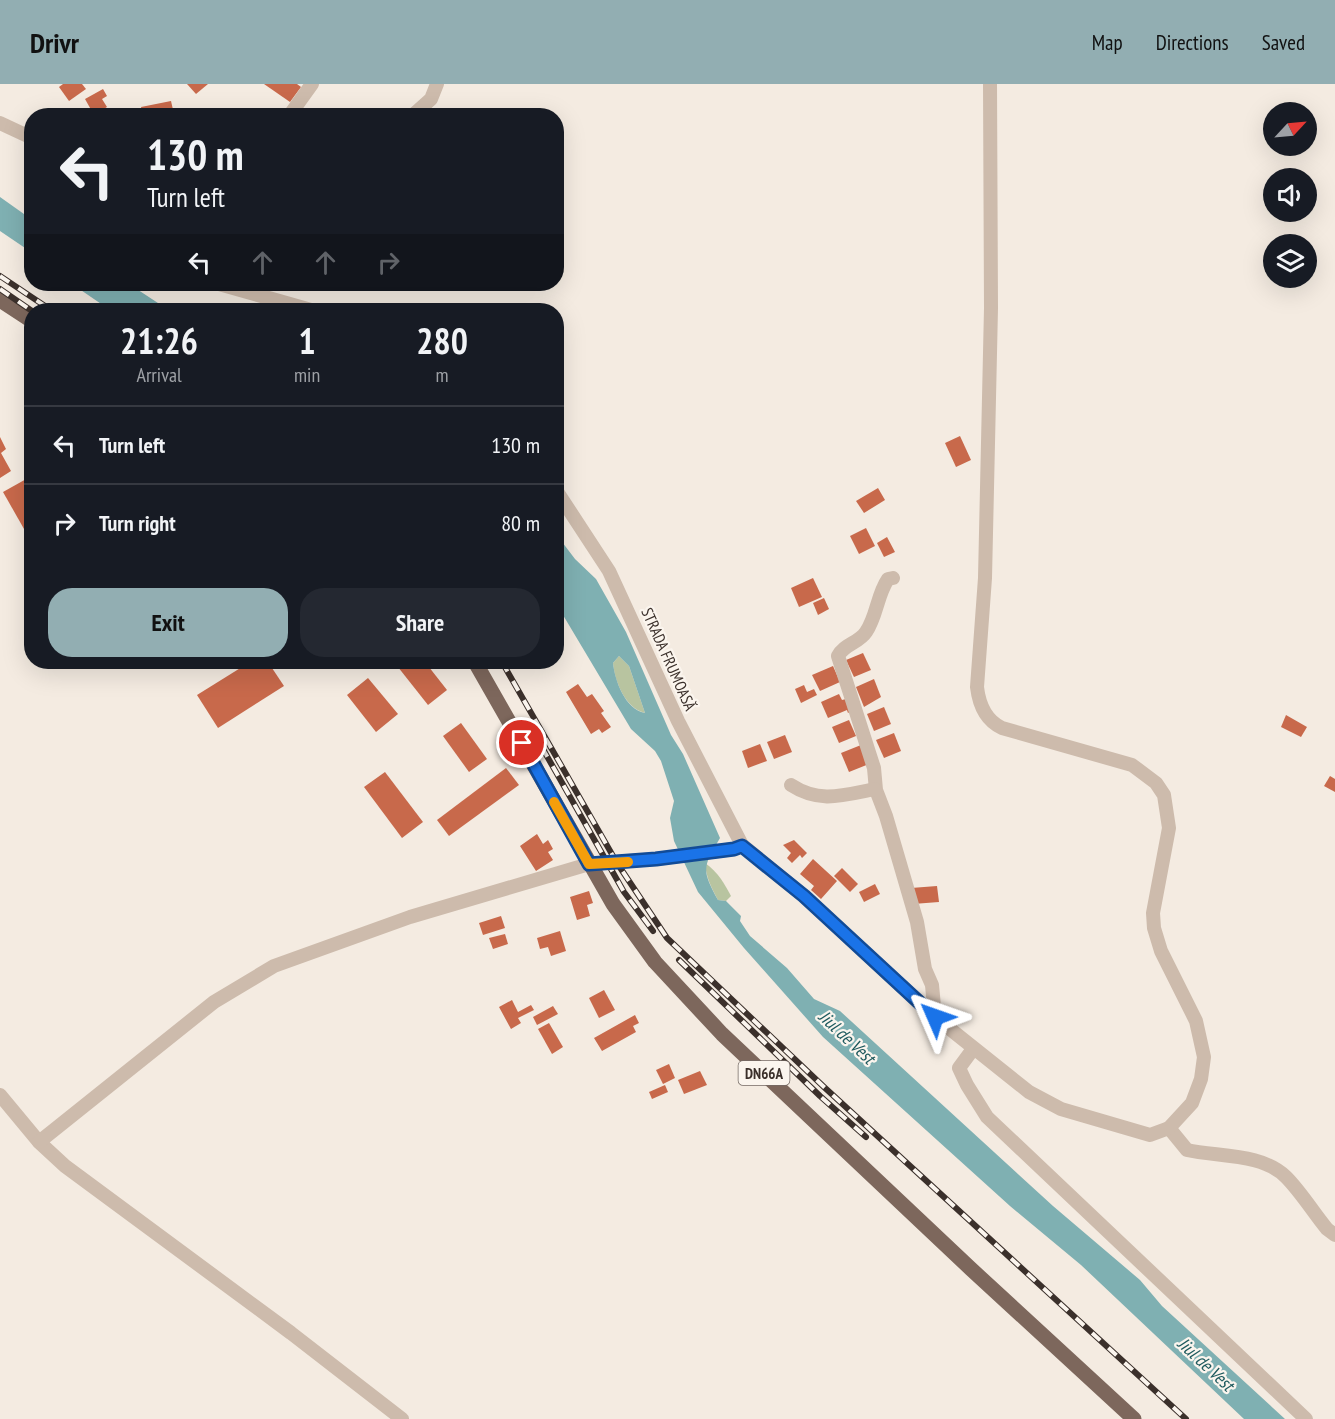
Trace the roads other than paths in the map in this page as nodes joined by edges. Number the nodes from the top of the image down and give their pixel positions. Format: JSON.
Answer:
{"nodes":[{"id":1,"x":312,"y":84,"type":"edge"},
{"id":2,"x":437,"y":84,"type":"edge"},
{"id":3,"x":990,"y":84,"type":"edge"},
{"id":4,"x":296,"y":108,"type":"edge"},
{"id":5,"x":421,"y":108,"type":"edge"},
{"id":6,"x":0,"y":123,"type":"edge"},
{"id":7,"x":24,"y":134,"type":"edge"},
{"id":8,"x":244,"y":291,"type":"edge"},
{"id":9,"x":0,"y":300,"type":"edge"},
{"id":10,"x":286,"y":303,"type":"edge"},
{"id":11,"x":24,"y":316,"type":"edge"},
{"id":12,"x":564,"y":502,"type":"edge"},
{"id":13,"x":893,"y":578,"type":"dead end"},
{"id":14,"x":479,"y":669,"type":"edge"},
{"id":15,"x":791,"y":785,"type":"dead end"},
{"id":16,"x":875,"y":789,"type":"junction"},
{"id":17,"x":738,"y":847,"type":"junction"},
{"id":18,"x":589,"y":864,"type":"junction"},
{"id":19,"x":935,"y":1017,"type":"junction"},
{"id":20,"x":973,"y":1049,"type":"junction"},
{"id":21,"x":0,"y":1095,"type":"edge"},
{"id":22,"x":1169,"y":1128,"type":"junction"},
{"id":23,"x":39,"y":1142,"type":"junction"},
{"id":24,"x":1335,"y":1235,"type":"edge"},
{"id":25,"x":402,"y":1419,"type":"edge"},
{"id":26,"x":1134,"y":1419,"type":"edge"},
{"id":27,"x":1306,"y":1419,"type":"edge"}],
"edges":[{"from":1,"to":4,"type":"street"},
{"from":2,"to":5,"type":"street"},
{"from":3,"to":22,"type":"street"},
{"from":6,"to":7,"type":"street"},
{"from":8,"to":10,"type":"street"},
{"from":9,"to":11,"type":"main road"},
{"from":12,"to":17,"type":"street","name":"STRADA FRUMOASĂ"},
{"from":13,"to":16,"type":"street"},
{"from":14,"to":18,"type":"main road","number":"DN66A"},
{"from":15,"to":16,"type":"street"},
{"from":16,"to":19,"type":"street"},
{"from":17,"to":18,"type":"street"},
{"from":17,"to":19,"type":"street"},
{"from":18,"to":23,"type":"street"},
{"from":18,"to":26,"type":"main road","number":"DN66A"},
{"from":19,"to":20,"type":"street"},
{"from":20,"to":22,"type":"street"},
{"from":20,"to":27,"type":"street"},
{"from":21,"to":23,"type":"street"},
{"from":22,"to":24,"type":"street"},
{"from":23,"to":25,"type":"street"}]}
